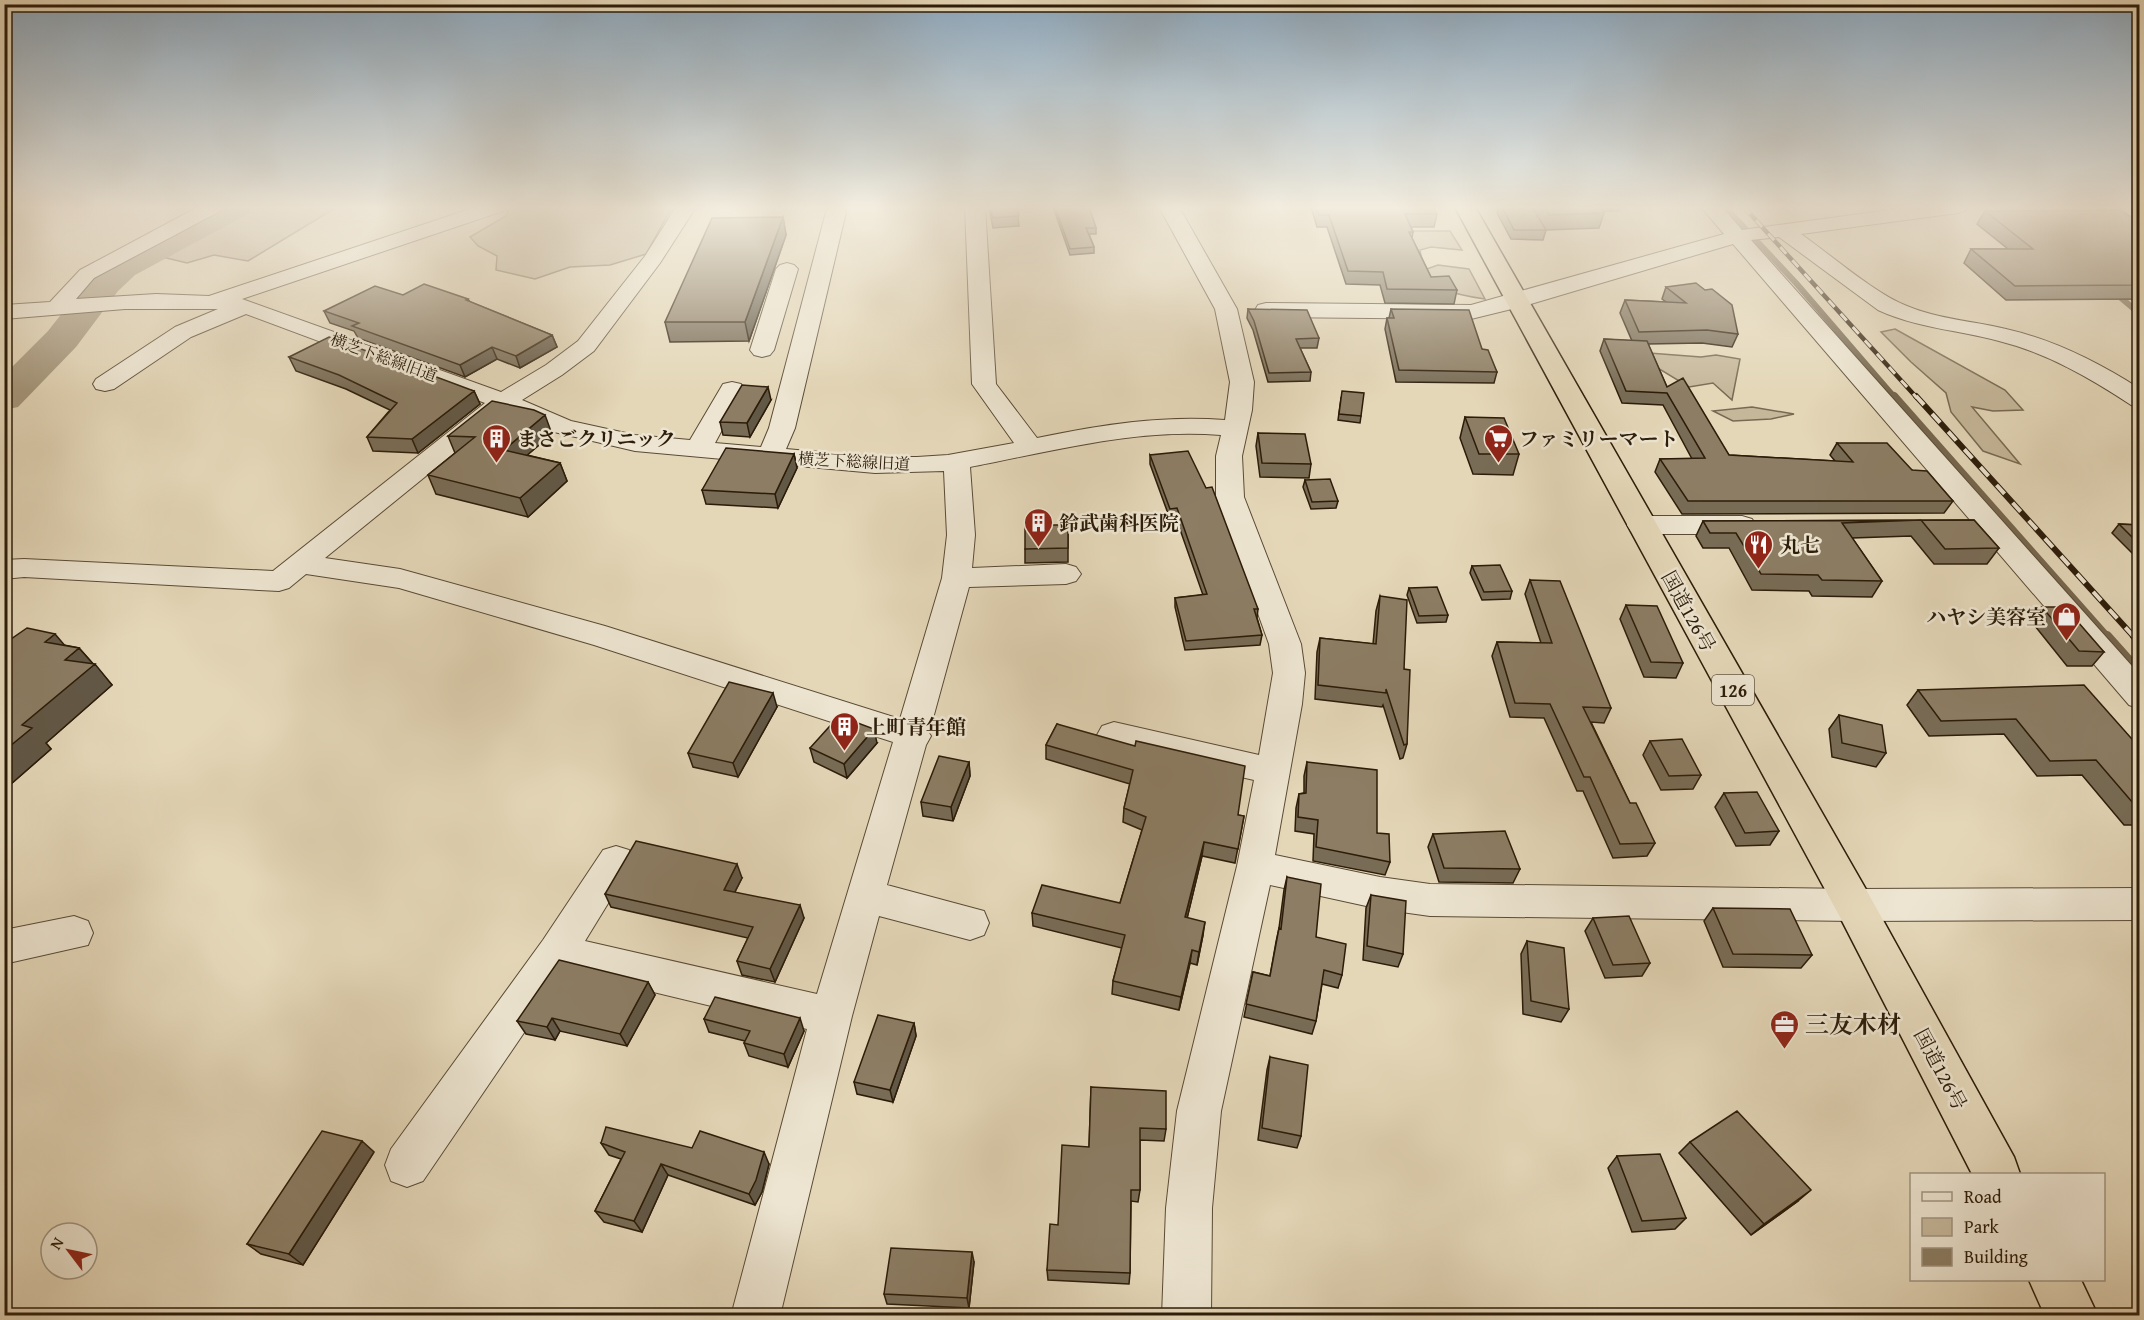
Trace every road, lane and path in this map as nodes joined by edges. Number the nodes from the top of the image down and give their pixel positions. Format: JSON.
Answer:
{"nodes":[{"id":1,"x":97,"y":269,"type":"edge"},
{"id":2,"x":311,"y":269,"type":"edge"},
{"id":3,"x":646,"y":269,"type":"edge"},
{"id":4,"x":787,"y":269,"type":"dead end"},
{"id":5,"x":819,"y":269,"type":"edge"},
{"id":6,"x":978,"y":269,"type":"edge"},
{"id":7,"x":1203,"y":269,"type":"edge"},
{"id":8,"x":1498,"y":269,"type":"edge"},
{"id":9,"x":1630,"y":269,"type":"edge"},
{"id":10,"x":1776,"y":269,"type":"edge"},
{"id":11,"x":1814,"y":269,"type":"edge"},
{"id":12,"x":214,"y":301,"type":"junction"},
{"id":13,"x":1516,"y":301,"type":"junction"},
{"id":14,"x":246,"y":306,"type":"junction"},
{"id":15,"x":56,"y":308,"type":"junction"},
{"id":16,"x":1226,"y":309,"type":"junction"},
{"id":17,"x":4,"y":312,"type":"edge"},
{"id":18,"x":762,"y":350,"type":"dead end"},
{"id":19,"x":105,"y":384,"type":"dead end"},
{"id":20,"x":732,"y":389,"type":"dead end"},
{"id":21,"x":2139,"y":400,"type":"edge"},
{"id":22,"x":503,"y":401,"type":"junction"},
{"id":23,"x":1236,"y":428,"type":"junction"},
{"id":24,"x":1030,"y":446,"type":"junction"},
{"id":25,"x":698,"y":449,"type":"junction"},
{"id":26,"x":770,"y":456,"type":"junction"},
{"id":27,"x":957,"y":462,"type":"junction"},
{"id":28,"x":1954,"y":524,"type":"edge"},
{"id":29,"x":1989,"y":524,"type":"junction"},
{"id":30,"x":1641,"y":525,"type":"junction"},
{"id":31,"x":1768,"y":525,"type":"edge"},
{"id":32,"x":300,"y":564,"type":"junction"},
{"id":33,"x":4,"y":570,"type":"edge"},
{"id":34,"x":1066,"y":574,"type":"dead end"},
{"id":35,"x":957,"y":578,"type":"junction"},
{"id":36,"x":2139,"y":697,"type":"edge"},
{"id":37,"x":1114,"y":735,"type":"dead end"},
{"id":38,"x":914,"y":736,"type":"junction"},
{"id":39,"x":1273,"y":771,"type":"junction"},
{"id":40,"x":616,"y":861,"type":"dead end"},
{"id":41,"x":1255,"y":866,"type":"junction"},
{"id":42,"x":866,"y":896,"type":"junction"},
{"id":43,"x":2139,"y":904,"type":"edge"},
{"id":44,"x":1854,"y":905,"type":"junction"},
{"id":45,"x":970,"y":923,"type":"dead end"},
{"id":46,"x":74,"y":933,"type":"dead end"},
{"id":47,"x":4,"y":947,"type":"edge"},
{"id":48,"x":557,"y":952,"type":"junction"},
{"id":49,"x":831,"y":1016,"type":"junction"},
{"id":50,"x":407,"y":1165,"type":"dead end"},
{"id":51,"x":1996,"y":1173,"type":"edge"},
{"id":52,"x":2055,"y":1281,"type":"edge"},
{"id":53,"x":755,"y":1316,"type":"edge"},
{"id":54,"x":1186,"y":1316,"type":"edge"},
{"id":55,"x":2073,"y":1316,"type":"edge"}],
"edges":[{"from":1,"to":15,"type":"street"},
{"from":2,"to":12,"type":"street"},
{"from":3,"to":22,"type":"street"},
{"from":4,"to":18,"type":"street"},
{"from":5,"to":26,"type":"street"},
{"from":6,"to":24,"type":"street"},
{"from":7,"to":16,"type":"street"},
{"from":8,"to":13,"type":"highway","name":"国道126号","number":"126"},
{"from":9,"to":13,"type":"street"},
{"from":10,"to":29,"type":"street"},
{"from":11,"to":21,"type":"street"},
{"from":12,"to":14,"type":"street","name":"横芝下総線旧道"},
{"from":12,"to":15,"type":"street","name":"横芝下総線旧道"},
{"from":13,"to":16,"type":"street"},
{"from":13,"to":30,"type":"highway","name":"国道126号","number":"126"},
{"from":14,"to":19,"type":"street"},
{"from":14,"to":22,"type":"street","name":"横芝下総線旧道"},
{"from":15,"to":17,"type":"street","name":"横芝下総線旧道"},
{"from":16,"to":23,"type":"street"},
{"from":20,"to":25,"type":"street"},
{"from":22,"to":25,"type":"street","name":"横芝下総線旧道"},
{"from":22,"to":32,"type":"street"},
{"from":23,"to":24,"type":"street","name":"横芝下総線旧道"},
{"from":23,"to":39,"type":"street"},
{"from":24,"to":27,"type":"street","name":"横芝下総線旧道"},
{"from":25,"to":26,"type":"street","name":"横芝下総線旧道"},
{"from":26,"to":27,"type":"street","name":"横芝下総線旧道"},
{"from":27,"to":35,"type":"street"},
{"from":28,"to":29,"type":"street"},
{"from":29,"to":36,"type":"street"},
{"from":30,"to":31,"type":"street"},
{"from":30,"to":44,"type":"highway","name":"国道126号","number":"126"},
{"from":32,"to":33,"type":"street"},
{"from":32,"to":38,"type":"street"},
{"from":34,"to":35,"type":"street"},
{"from":35,"to":38,"type":"street"},
{"from":37,"to":39,"type":"street"},
{"from":38,"to":42,"type":"street"},
{"from":39,"to":41,"type":"street"},
{"from":40,"to":48,"type":"street"},
{"from":41,"to":44,"type":"street"},
{"from":41,"to":54,"type":"street"},
{"from":42,"to":45,"type":"street"},
{"from":42,"to":49,"type":"street"},
{"from":43,"to":44,"type":"street"},
{"from":44,"to":51,"type":"highway","name":"国道126号","number":"126"},
{"from":46,"to":47,"type":"street"},
{"from":48,"to":49,"type":"street"},
{"from":48,"to":50,"type":"street"},
{"from":49,"to":53,"type":"street"},
{"from":52,"to":55,"type":"highway"}]}
